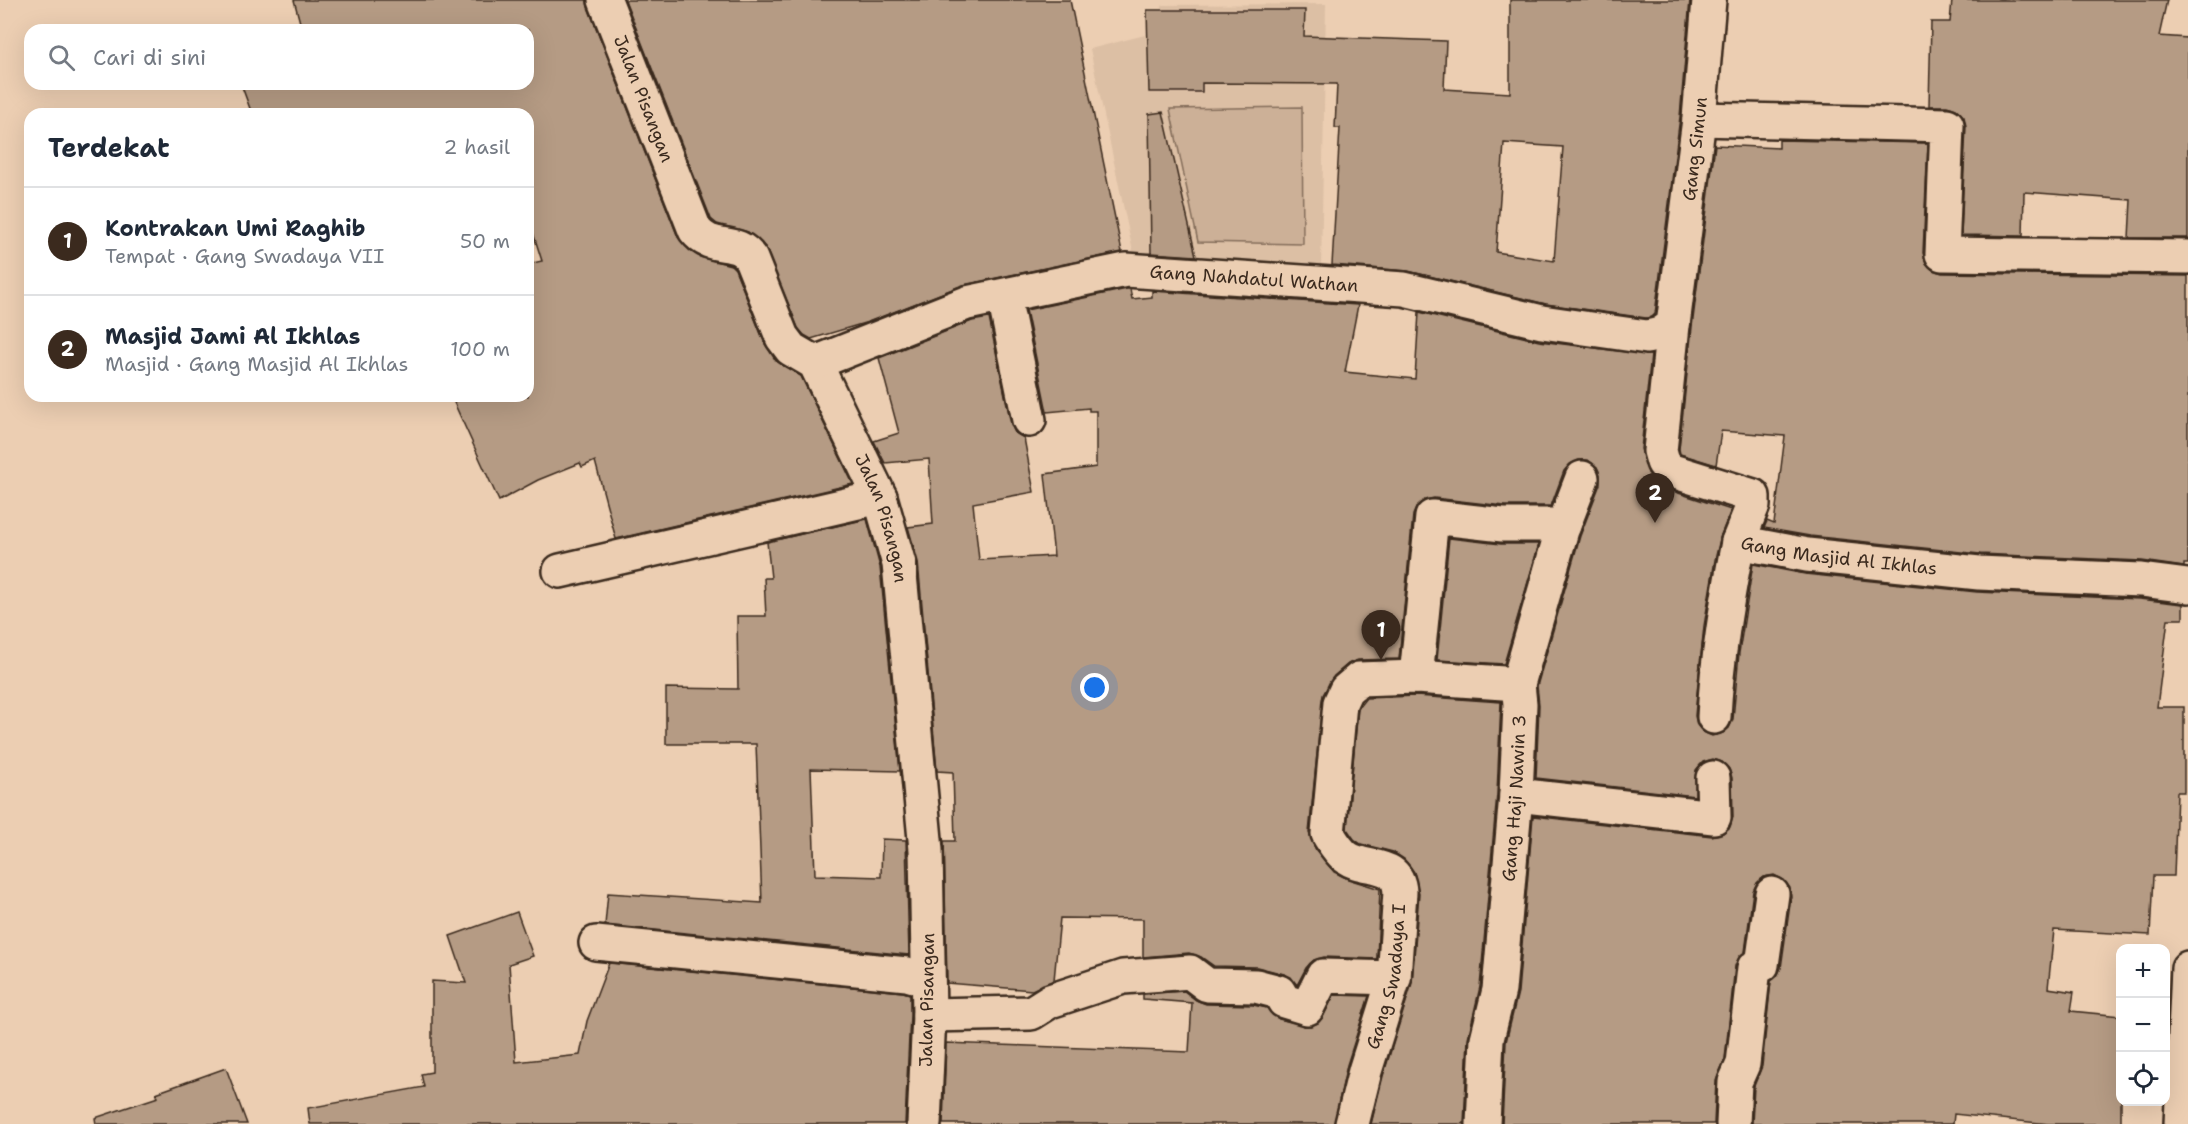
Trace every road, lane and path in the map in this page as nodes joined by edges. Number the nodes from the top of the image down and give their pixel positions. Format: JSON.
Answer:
{"nodes":[{"id":1,"x":605,"y":0,"type":"edge"},
{"id":2,"x":1709,"y":0,"type":"edge"},
{"id":3,"x":1699,"y":119,"type":"junction"},
{"id":4,"x":2188,"y":257,"type":"edge"},
{"id":5,"x":1004,"y":297,"type":"junction"},
{"id":6,"x":1675,"y":311,"type":"junction"},
{"id":7,"x":815,"y":363,"type":"junction"},
{"id":8,"x":1029,"y":420,"type":"dead end"},
{"id":9,"x":1582,"y":478,"type":"dead end"},
{"id":10,"x":880,"y":497,"type":"junction"},
{"id":11,"x":1564,"y":525,"type":"junction"},
{"id":12,"x":1738,"y":542,"type":"junction"},
{"id":13,"x":560,"y":571,"type":"dead end"},
{"id":14,"x":2188,"y":586,"type":"edge"},
{"id":15,"x":1416,"y":677,"type":"junction"},
{"id":16,"x":1518,"y":684,"type":"junction"},
{"id":17,"x":1714,"y":717,"type":"dead end"},
{"id":18,"x":1713,"y":778,"type":"dead end"},
{"id":19,"x":1516,"y":795,"type":"junction"},
{"id":20,"x":1772,"y":894,"type":"dead end"},
{"id":21,"x":596,"y":943,"type":"dead end"},
{"id":22,"x":2188,"y":968,"type":"edge"},
{"id":23,"x":1394,"y":978,"type":"junction"},
{"id":24,"x":927,"y":980,"type":"junction"},
{"id":25,"x":929,"y":1016,"type":"junction"},
{"id":26,"x":924,"y":1124,"type":"edge"},
{"id":27,"x":1352,"y":1124,"type":"edge"},
{"id":28,"x":1483,"y":1124,"type":"edge"},
{"id":29,"x":1733,"y":1124,"type":"edge"},
{"id":30,"x":2181,"y":1124,"type":"edge"}],
"edges":[{"from":1,"to":7,"type":"street","name":"Jalan Pisangan"},
{"from":2,"to":3,"type":"street","name":"Gang Simun"},
{"from":3,"to":4,"type":"street"},
{"from":3,"to":6,"type":"street","name":"Gang Simun"},
{"from":5,"to":6,"type":"street","name":"Gang Nahdatul Wathan"},
{"from":5,"to":7,"type":"street","name":"Gang Nahdatul Wathan"},
{"from":5,"to":8,"type":"street"},
{"from":6,"to":12,"type":"street","name":"Gang Masjid Al Ikhlas"},
{"from":7,"to":10,"type":"street","name":"Jalan Pisangan"},
{"from":9,"to":11,"type":"street","name":"Gang Haji Nawin 3"},
{"from":10,"to":13,"type":"street"},
{"from":10,"to":24,"type":"street","name":"Jalan Pisangan"},
{"from":11,"to":15,"type":"street"},
{"from":11,"to":16,"type":"street","name":"Gang Haji Nawin 3"},
{"from":12,"to":14,"type":"street","name":"Gang Masjid Al Ikhlas"},
{"from":12,"to":17,"type":"street"},
{"from":15,"to":16,"type":"street"},
{"from":15,"to":23,"type":"street","name":"Gang Swadaya I"},
{"from":16,"to":19,"type":"street","name":"Gang Haji Nawin 3"},
{"from":18,"to":19,"type":"street"},
{"from":19,"to":28,"type":"street","name":"Gang Haji Nawin 3"},
{"from":20,"to":29,"type":"street"},
{"from":21,"to":24,"type":"street"},
{"from":22,"to":30,"type":"street"},
{"from":23,"to":25,"type":"street"},
{"from":23,"to":27,"type":"street","name":"Gang Swadaya I"},
{"from":24,"to":25,"type":"street","name":"Jalan Pisangan"},
{"from":25,"to":26,"type":"street","name":"Jalan Pisangan"}]}
